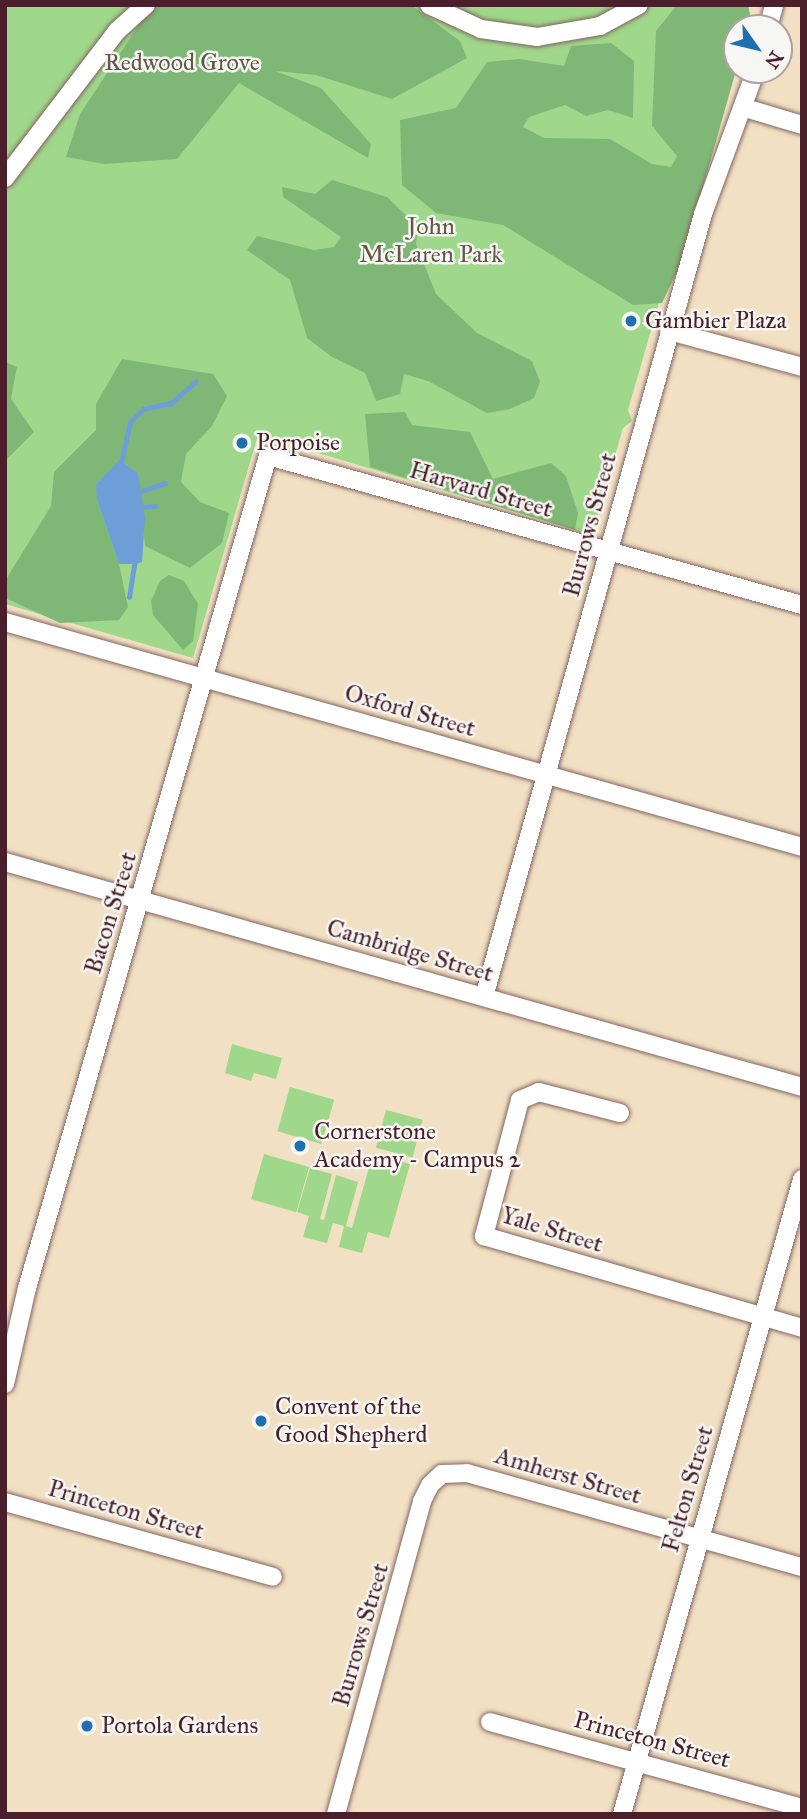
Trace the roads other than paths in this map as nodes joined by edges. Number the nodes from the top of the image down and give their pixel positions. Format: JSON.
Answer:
{"nodes":[{"id":1,"x":146,"y":5,"type":"edge"},
{"id":2,"x":429,"y":5,"type":"edge"},
{"id":3,"x":639,"y":5,"type":"edge"},
{"id":4,"x":752,"y":84,"type":"edge"},
{"id":5,"x":746,"y":108,"type":"junction"},
{"id":6,"x":802,"y":125,"type":"edge"},
{"id":7,"x":5,"y":178,"type":"edge"},
{"id":8,"x":669,"y":331,"type":"junction"},
{"id":9,"x":802,"y":367,"type":"edge"},
{"id":10,"x":268,"y":456,"type":"joint"},
{"id":11,"x":608,"y":552,"type":"junction"},
{"id":12,"x":802,"y":605,"type":"edge"},
{"id":13,"x":5,"y":622,"type":"edge"},
{"id":14,"x":204,"y":678,"type":"junction"},
{"id":15,"x":547,"y":775,"type":"junction"},
{"id":16,"x":802,"y":847,"type":"edge"},
{"id":17,"x":5,"y":862,"type":"edge"},
{"id":18,"x":140,"y":900,"type":"junction"},
{"id":19,"x":484,"y":997,"type":"junction"},
{"id":20,"x":802,"y":1087,"type":"edge"},
{"id":21,"x":620,"y":1113,"type":"dead end"},
{"id":22,"x":802,"y":1179,"type":"edge"},
{"id":23,"x":762,"y":1317,"type":"junction"},
{"id":24,"x":802,"y":1328,"type":"edge"},
{"id":25,"x":10,"y":1345,"type":"edge"},
{"id":26,"x":5,"y":1384,"type":"edge"},
{"id":27,"x":442,"y":1474,"type":"joint"},
{"id":28,"x":5,"y":1502,"type":"edge"},
{"id":29,"x":699,"y":1538,"type":"junction"},
{"id":30,"x":802,"y":1567,"type":"edge"},
{"id":31,"x":273,"y":1577,"type":"dead end"},
{"id":32,"x":490,"y":1722,"type":"dead end"},
{"id":33,"x":637,"y":1761,"type":"junction"},
{"id":34,"x":802,"y":1808,"type":"edge"},
{"id":35,"x":336,"y":1814,"type":"edge"},
{"id":36,"x":622,"y":1814,"type":"edge"}],
"edges":[{"from":1,"to":7,"type":"street"},
{"from":2,"to":3,"type":"street"},
{"from":4,"to":5,"type":"street","name":"Burrows Street"},
{"from":5,"to":6,"type":"street"},
{"from":5,"to":8,"type":"street","name":"Burrows Street"},
{"from":8,"to":9,"type":"street"},
{"from":8,"to":11,"type":"street","name":"Burrows Street"},
{"from":10,"to":11,"type":"street","name":"Harvard Street"},
{"from":10,"to":14,"type":"street","name":"Bacon Street"},
{"from":11,"to":12,"type":"street","name":"Harvard Street"},
{"from":11,"to":15,"type":"street","name":"Burrows Street"},
{"from":13,"to":14,"type":"street","name":"Oxford Street"},
{"from":14,"to":15,"type":"street","name":"Oxford Street"},
{"from":14,"to":18,"type":"street","name":"Bacon Street"},
{"from":15,"to":16,"type":"street","name":"Oxford Street"},
{"from":15,"to":19,"type":"street","name":"Burrows Street"},
{"from":17,"to":18,"type":"street","name":"Cambridge Street"},
{"from":18,"to":19,"type":"street","name":"Cambridge Street"},
{"from":18,"to":25,"type":"street","name":"Bacon Street"},
{"from":19,"to":20,"type":"street","name":"Cambridge Street"},
{"from":21,"to":23,"type":"street","name":"Yale Street"},
{"from":22,"to":23,"type":"street","name":"Felton Street"},
{"from":23,"to":24,"type":"street","name":"Yale Street"},
{"from":23,"to":29,"type":"street","name":"Felton Street"},
{"from":25,"to":26,"type":"street","name":"Bacon Street"},
{"from":27,"to":29,"type":"street","name":"Amherst Street"},
{"from":27,"to":35,"type":"street","name":"Burrows Street"},
{"from":28,"to":31,"type":"street","name":"Princeton Street"},
{"from":29,"to":30,"type":"street","name":"Amherst Street"},
{"from":29,"to":33,"type":"street","name":"Felton Street"},
{"from":32,"to":33,"type":"street","name":"Princeton Street"},
{"from":33,"to":34,"type":"street","name":"Princeton Street"},
{"from":33,"to":36,"type":"street","name":"Felton Street"}]}
